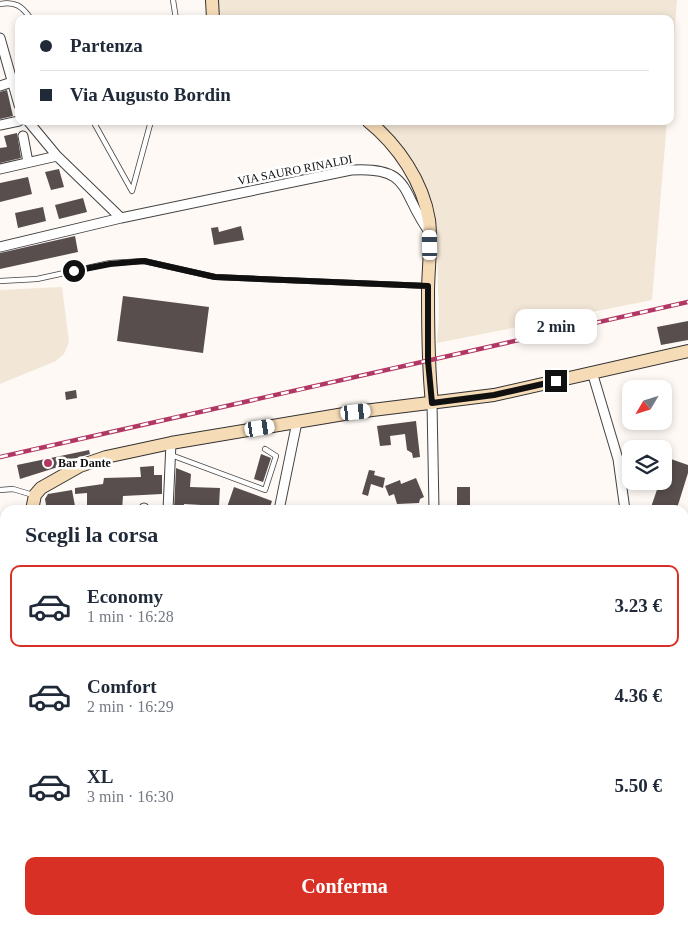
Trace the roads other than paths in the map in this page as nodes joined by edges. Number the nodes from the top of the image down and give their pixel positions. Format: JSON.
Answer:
{"nodes":[{"id":1,"x":174,"y":0,"type":"edge"},
{"id":2,"x":212,"y":0,"type":"edge"},
{"id":3,"x":0,"y":4,"type":"edge"},
{"id":4,"x":27,"y":15,"type":"edge"},
{"id":5,"x":176,"y":15,"type":"edge"},
{"id":6,"x":213,"y":15,"type":"edge"},
{"id":7,"x":0,"y":38,"type":"edge"},
{"id":8,"x":12,"y":82,"type":"junction"},
{"id":9,"x":0,"y":86,"type":"edge"},
{"id":10,"x":15,"y":92,"type":"edge"},
{"id":11,"x":15,"y":122,"type":"edge"},
{"id":12,"x":0,"y":125,"type":"edge"},
{"id":13,"x":31,"y":125,"type":"edge"},
{"id":14,"x":95,"y":125,"type":"edge"},
{"id":15,"x":150,"y":125,"type":"edge"},
{"id":16,"x":372,"y":125,"type":"edge"},
{"id":17,"x":23,"y":136,"type":"dead end"},
{"id":18,"x":57,"y":156,"type":"junction"},
{"id":19,"x":28,"y":162,"type":"junction"},
{"id":20,"x":0,"y":169,"type":"edge"},
{"id":21,"x":121,"y":218,"type":"junction"},
{"id":22,"x":430,"y":233,"type":"junction"},
{"id":23,"x":0,"y":247,"type":"edge"},
{"id":24,"x":0,"y":281,"type":"edge"},
{"id":25,"x":428,"y":286,"type":"junction"},
{"id":26,"x":688,"y":351,"type":"edge"},
{"id":27,"x":592,"y":372,"type":"junction"},
{"id":28,"x":432,"y":403,"type":"junction"},
{"id":29,"x":297,"y":422,"type":"junction"},
{"id":30,"x":171,"y":449,"type":"junction"},
{"id":31,"x":265,"y":449,"type":"dead end"},
{"id":32,"x":0,"y":490,"type":"edge"},
{"id":33,"x":34,"y":495,"type":"junction"},
{"id":34,"x":33,"y":505,"type":"edge"},
{"id":35,"x":168,"y":505,"type":"edge"},
{"id":36,"x":280,"y":505,"type":"edge"},
{"id":37,"x":434,"y":505,"type":"edge"},
{"id":38,"x":624,"y":505,"type":"edge"}],
"edges":[{"from":1,"to":5,"type":"lane"},
{"from":2,"to":6,"type":"street"},
{"from":3,"to":4,"type":"lane"},
{"from":7,"to":8,"type":"street"},
{"from":8,"to":9,"type":"street"},
{"from":8,"to":10,"type":"street"},
{"from":11,"to":12,"type":"street"},
{"from":13,"to":18,"type":"street"},
{"from":14,"to":15,"type":"lane"},
{"from":16,"to":22,"type":"street"},
{"from":17,"to":19,"type":"street"},
{"from":18,"to":19,"type":"street"},
{"from":18,"to":21,"type":"street"},
{"from":19,"to":20,"type":"street"},
{"from":21,"to":22,"type":"street","name":"VIA SAURO RINALDI"},
{"from":21,"to":23,"type":"street","name":"VIA SAURO RINALDI"},
{"from":22,"to":25,"type":"street"},
{"from":24,"to":25,"type":"lane"},
{"from":25,"to":28,"type":"street"},
{"from":26,"to":27,"type":"street"},
{"from":27,"to":28,"type":"street"},
{"from":27,"to":38,"type":"street"},
{"from":28,"to":29,"type":"street"},
{"from":28,"to":37,"type":"street"},
{"from":29,"to":30,"type":"street"},
{"from":29,"to":36,"type":"street"},
{"from":30,"to":31,"type":"lane"},
{"from":30,"to":33,"type":"street"},
{"from":30,"to":35,"type":"street"},
{"from":32,"to":33,"type":"lane"},
{"from":33,"to":34,"type":"street"}]}
